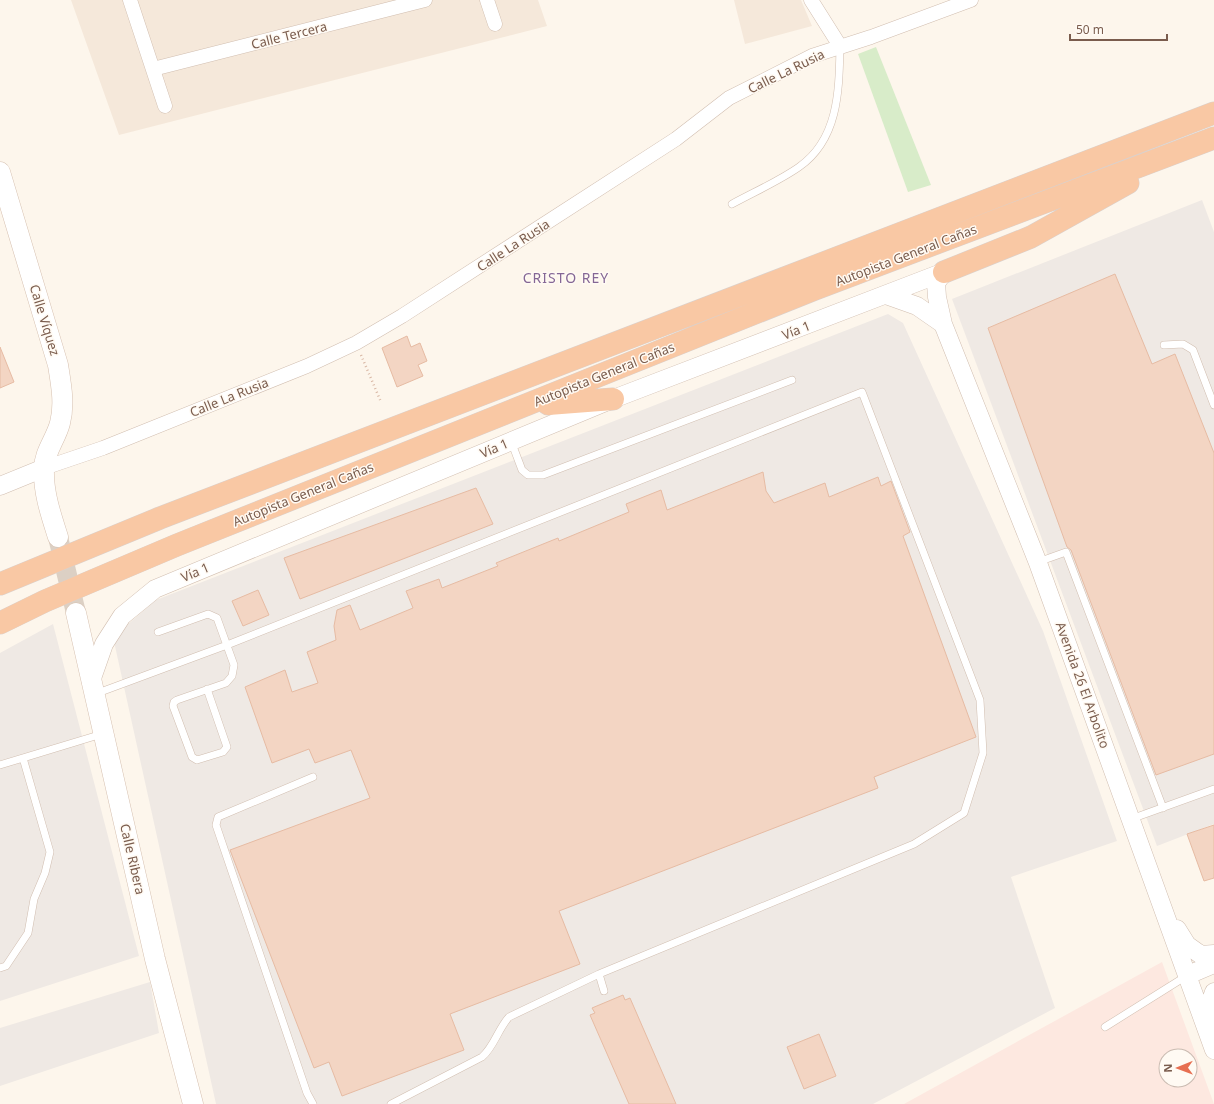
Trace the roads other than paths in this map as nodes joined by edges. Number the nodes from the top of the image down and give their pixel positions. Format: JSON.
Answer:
{"nodes":[{"id":1,"x":130,"y":0,"type":"edge"},
{"id":2,"x":425,"y":0,"type":"edge"},
{"id":3,"x":487,"y":0,"type":"edge"},
{"id":4,"x":811,"y":0,"type":"edge"},
{"id":5,"x":971,"y":0,"type":"edge"},
{"id":6,"x":495,"y":24,"type":"dead end"},
{"id":7,"x":840,"y":46,"type":"junction"},
{"id":8,"x":153,"y":69,"type":"junction"},
{"id":9,"x":165,"y":106,"type":"dead end"},
{"id":10,"x":1214,"y":113,"type":"edge"},
{"id":11,"x":1210,"y":140,"type":"edge"},
{"id":12,"x":2,"y":185,"type":"edge"},
{"id":13,"x":732,"y":204,"type":"dead end"},
{"id":14,"x":944,"y":272,"type":"junction"},
{"id":15,"x":886,"y":295,"type":"junction"},
{"id":16,"x":943,"y":324,"type":"junction"},
{"id":17,"x":1164,"y":345,"type":"dead end"},
{"id":18,"x":792,"y":380,"type":"dead end"},
{"id":19,"x":614,"y":399,"type":"junction"},
{"id":20,"x":524,"y":406,"type":"junction"},
{"id":21,"x":1214,"y":406,"type":"edge"},
{"id":22,"x":511,"y":441,"type":"junction"},
{"id":23,"x":44,"y":468,"type":"junction"},
{"id":24,"x":0,"y":486,"type":"edge"},
{"id":25,"x":58,"y":537,"type":"tunnel mouth"},
{"id":26,"x":1038,"y":562,"type":"junction"},
{"id":27,"x":0,"y":584,"type":"edge"},
{"id":28,"x":76,"y":613,"type":"tunnel mouth"},
{"id":29,"x":0,"y":623,"type":"edge"},
{"id":30,"x":158,"y":632,"type":"dead end"},
{"id":31,"x":227,"y":645,"type":"junction"},
{"id":32,"x":93,"y":688,"type":"junction"},
{"id":33,"x":207,"y":689,"type":"junction"},
{"id":34,"x":104,"y":733,"type":"junction"},
{"id":35,"x":23,"y":758,"type":"junction"},
{"id":36,"x":0,"y":765,"type":"edge"},
{"id":37,"x":313,"y":777,"type":"dead end"},
{"id":38,"x":1214,"y":789,"type":"edge"},
{"id":39,"x":1163,"y":808,"type":"junction"},
{"id":40,"x":1131,"y":820,"type":"junction"},
{"id":41,"x":1137,"y":837,"type":"junction"},
{"id":42,"x":1214,"y":954,"type":"edge"},
{"id":43,"x":1214,"y":964,"type":"edge"},
{"id":44,"x":0,"y":968,"type":"edge"},
{"id":45,"x":599,"y":974,"type":"junction"},
{"id":46,"x":1188,"y":975,"type":"junction"},
{"id":47,"x":604,"y":991,"type":"dead end"},
{"id":48,"x":1214,"y":992,"type":"edge"},
{"id":49,"x":1104,"y":1027,"type":"dead end"},
{"id":50,"x":1205,"y":1027,"type":"junction"},
{"id":51,"x":1214,"y":1050,"type":"edge"},
{"id":52,"x":193,"y":1104,"type":"edge"},
{"id":53,"x":313,"y":1104,"type":"edge"},
{"id":54,"x":391,"y":1104,"type":"edge"}],
"edges":[{"from":1,"to":8,"type":"street"},
{"from":2,"to":8,"type":"street","name":"Calle Tercera"},
{"from":3,"to":6,"type":"street"},
{"from":4,"to":7,"type":"street"},
{"from":5,"to":7,"type":"street","name":"Calle La Rusia"},
{"from":7,"to":13,"type":"lane"},
{"from":7,"to":23,"type":"street","name":"Calle La Rusia"},
{"from":8,"to":9,"type":"street"},
{"from":10,"to":27,"type":"highway","name":"Autopista General Cañas"},
{"from":11,"to":14,"type":"highway"},
{"from":11,"to":20,"type":"highway","name":"Autopista General Cañas"},
{"from":12,"to":23,"type":"main road","name":"Calle Víquez"},
{"from":14,"to":15,"type":"street","name":"Vía 1"},
{"from":14,"to":16,"type":"street","name":"Avenida 26 El Arbolito"},
{"from":15,"to":16,"type":"street"},
{"from":15,"to":19,"type":"street","name":"Vía 1"},
{"from":16,"to":26,"type":"street","name":"Avenida 26 El Arbolito"},
{"from":17,"to":21,"type":"lane"},
{"from":18,"to":22,"type":"lane"},
{"from":19,"to":20,"type":"highway"},
{"from":19,"to":22,"type":"street","name":"Vía 1"},
{"from":20,"to":29,"type":"highway","name":"Autopista General Cañas"},
{"from":22,"to":32,"type":"street","name":"Vía 1"},
{"from":23,"to":24,"type":"street"},
{"from":23,"to":25,"type":"main road"},
{"from":26,"to":39,"type":"lane"},
{"from":26,"to":40,"type":"street","name":"Avenida 26 El Arbolito"},
{"from":28,"to":32,"type":"main road","name":"Calle Ribera"},
{"from":30,"to":31,"type":"lane"},
{"from":31,"to":32,"type":"lane"},
{"from":31,"to":33,"type":"lane"},
{"from":31,"to":45,"type":"lane"},
{"from":32,"to":34,"type":"main road","name":"Calle Ribera"},
{"from":33,"to":33,"type":"lane"},
{"from":34,"to":35,"type":"lane"},
{"from":34,"to":52,"type":"main road","name":"Calle Ribera"},
{"from":35,"to":36,"type":"lane"},
{"from":35,"to":44,"type":"lane"},
{"from":37,"to":53,"type":"lane"},
{"from":38,"to":39,"type":"lane"},
{"from":39,"to":40,"type":"lane"},
{"from":40,"to":41,"type":"street","name":"Avenida 26 El Arbolito"},
{"from":41,"to":42,"type":"street"},
{"from":41,"to":46,"type":"street","name":"Avenida 26 El Arbolito"},
{"from":43,"to":46,"type":"street"},
{"from":45,"to":47,"type":"lane"},
{"from":45,"to":54,"type":"lane"},
{"from":46,"to":49,"type":"lane"},
{"from":46,"to":50,"type":"street","name":"Avenida 26 El Arbolito"},
{"from":48,"to":50,"type":"street"},
{"from":50,"to":51,"type":"street","name":"Avenida 26 El Arbolito"}]}
